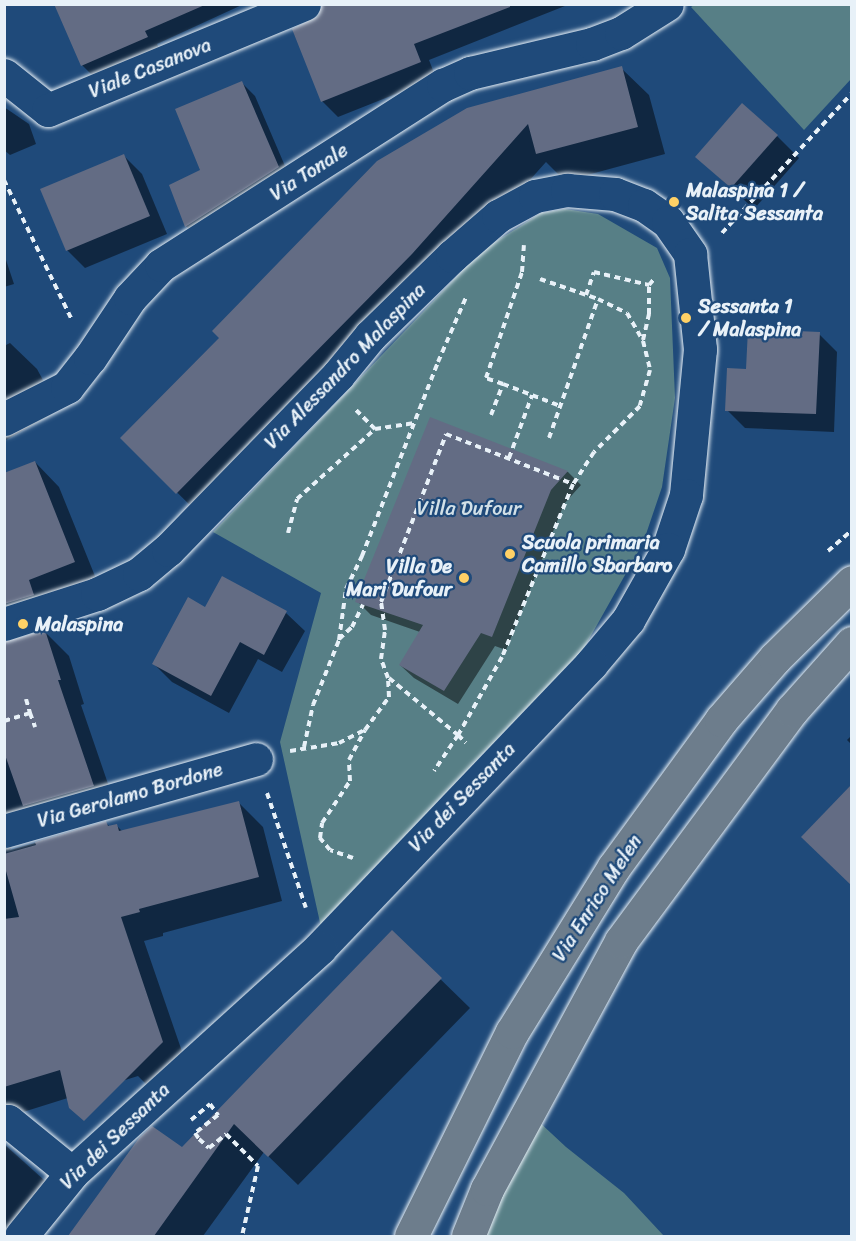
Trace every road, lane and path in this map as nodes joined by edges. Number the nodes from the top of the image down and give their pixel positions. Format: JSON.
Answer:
{"nodes":[{"id":1,"x":304,"y":4,"type":"edge"},
{"id":2,"x":667,"y":4,"type":"edge"},
{"id":3,"x":4,"y":75,"type":"edge"},
{"id":4,"x":852,"y":93,"type":"edge"},
{"id":5,"x":4,"y":180,"type":"edge"},
{"id":6,"x":520,"y":240,"type":"dead end"},
{"id":7,"x":703,"y":246,"type":"junction"},
{"id":8,"x":540,"y":279,"type":"dead end"},
{"id":9,"x":649,"y":285,"type":"junction"},
{"id":10,"x":471,"y":286,"type":"dead end"},
{"id":11,"x":586,"y":295,"type":"junction"},
{"id":12,"x":598,"y":299,"type":"junction"},
{"id":13,"x":643,"y":341,"type":"junction"},
{"id":14,"x":90,"y":358,"type":"junction"},
{"id":15,"x":503,"y":384,"type":"junction"},
{"id":16,"x":532,"y":395,"type":"junction"},
{"id":17,"x":560,"y":406,"type":"junction"},
{"id":18,"x":491,"y":415,"type":"dead end"},
{"id":19,"x":4,"y":419,"type":"edge"},
{"id":20,"x":416,"y":423,"type":"junction"},
{"id":21,"x":549,"y":438,"type":"dead end"},
{"id":22,"x":509,"y":458,"type":"junction"},
{"id":23,"x":573,"y":484,"type":"junction"},
{"id":24,"x":288,"y":533,"type":"dead end"},
{"id":25,"x":847,"y":588,"type":"edge"},
{"id":26,"x":363,"y":604,"type":"dead end"},
{"id":27,"x":4,"y":624,"type":"edge"},
{"id":28,"x":339,"y":640,"type":"junction"},
{"id":29,"x":852,"y":643,"type":"edge"},
{"id":30,"x":388,"y":678,"type":"junction"},
{"id":31,"x":26,"y":699,"type":"dead end"},
{"id":32,"x":478,"y":704,"type":"dead end"},
{"id":33,"x":30,"y":713,"type":"junction"},
{"id":34,"x":4,"y":721,"type":"edge"},
{"id":35,"x":35,"y":727,"type":"dead end"},
{"id":36,"x":364,"y":730,"type":"junction"},
{"id":37,"x":459,"y":735,"type":"dead end"},
{"id":38,"x":304,"y":747,"type":"junction"},
{"id":39,"x":256,"y":759,"type":"junction"},
{"id":40,"x":4,"y":831,"type":"edge"},
{"id":41,"x":352,"y":858,"type":"dead end"},
{"id":42,"x":320,"y":948,"type":"junction"},
{"id":43,"x":152,"y":1098,"type":"junction"},
{"id":44,"x":4,"y":1122,"type":"edge"},
{"id":45,"x":72,"y":1173,"type":"junction"},
{"id":46,"x":21,"y":1236,"type":"edge"},
{"id":47,"x":243,"y":1236,"type":"edge"},
{"id":48,"x":411,"y":1236,"type":"edge"},
{"id":49,"x":468,"y":1236,"type":"edge"}],
"edges":[{"from":1,"to":3,"type":"street","name":"Viale Casanova"},
{"from":2,"to":14,"type":"street","name":"Via Tonale"},
{"from":4,"to":7,"type":"path"},
{"from":5,"to":14,"type":"path"},
{"from":6,"to":15,"type":"path"},
{"from":7,"to":9,"type":"path"},
{"from":7,"to":27,"type":"street","name":"Via Alessandro Malaspina"},
{"from":7,"to":42,"type":"street","name":"Via dei Sessanta"},
{"from":8,"to":11,"type":"path"},
{"from":9,"to":11,"type":"path"},
{"from":9,"to":13,"type":"path"},
{"from":10,"to":20,"type":"path"},
{"from":11,"to":12,"type":"path"},
{"from":12,"to":13,"type":"path"},
{"from":12,"to":17,"type":"path"},
{"from":13,"to":23,"type":"path"},
{"from":14,"to":19,"type":"street","name":"Via Tonale"},
{"from":15,"to":16,"type":"path"},
{"from":15,"to":18,"type":"path"},
{"from":16,"to":17,"type":"path"},
{"from":16,"to":22,"type":"path"},
{"from":17,"to":21,"type":"path"},
{"from":20,"to":24,"type":"path"},
{"from":20,"to":28,"type":"path"},
{"from":22,"to":23,"type":"path"},
{"from":22,"to":30,"type":"path"},
{"from":23,"to":32,"type":"path"},
{"from":25,"to":48,"type":"highway","name":"Via Enrico Melen"},
{"from":26,"to":28,"type":"path"},
{"from":28,"to":38,"type":"path"},
{"from":29,"to":49,"type":"highway"},
{"from":30,"to":36,"type":"path"},
{"from":30,"to":37,"type":"path"},
{"from":31,"to":33,"type":"path"},
{"from":33,"to":34,"type":"path"},
{"from":33,"to":35,"type":"path"},
{"from":36,"to":38,"type":"path"},
{"from":36,"to":41,"type":"path"},
{"from":38,"to":39,"type":"path"},
{"from":39,"to":40,"type":"street","name":"Via Gerolamo Bordone"},
{"from":39,"to":42,"type":"path"},
{"from":42,"to":43,"type":"street","name":"Via dei Sessanta"},
{"from":43,"to":45,"type":"street","name":"Via dei Sessanta"},
{"from":43,"to":47,"type":"path"},
{"from":44,"to":45,"type":"street"},
{"from":45,"to":46,"type":"street","name":"Via dei Sessanta"}]}
